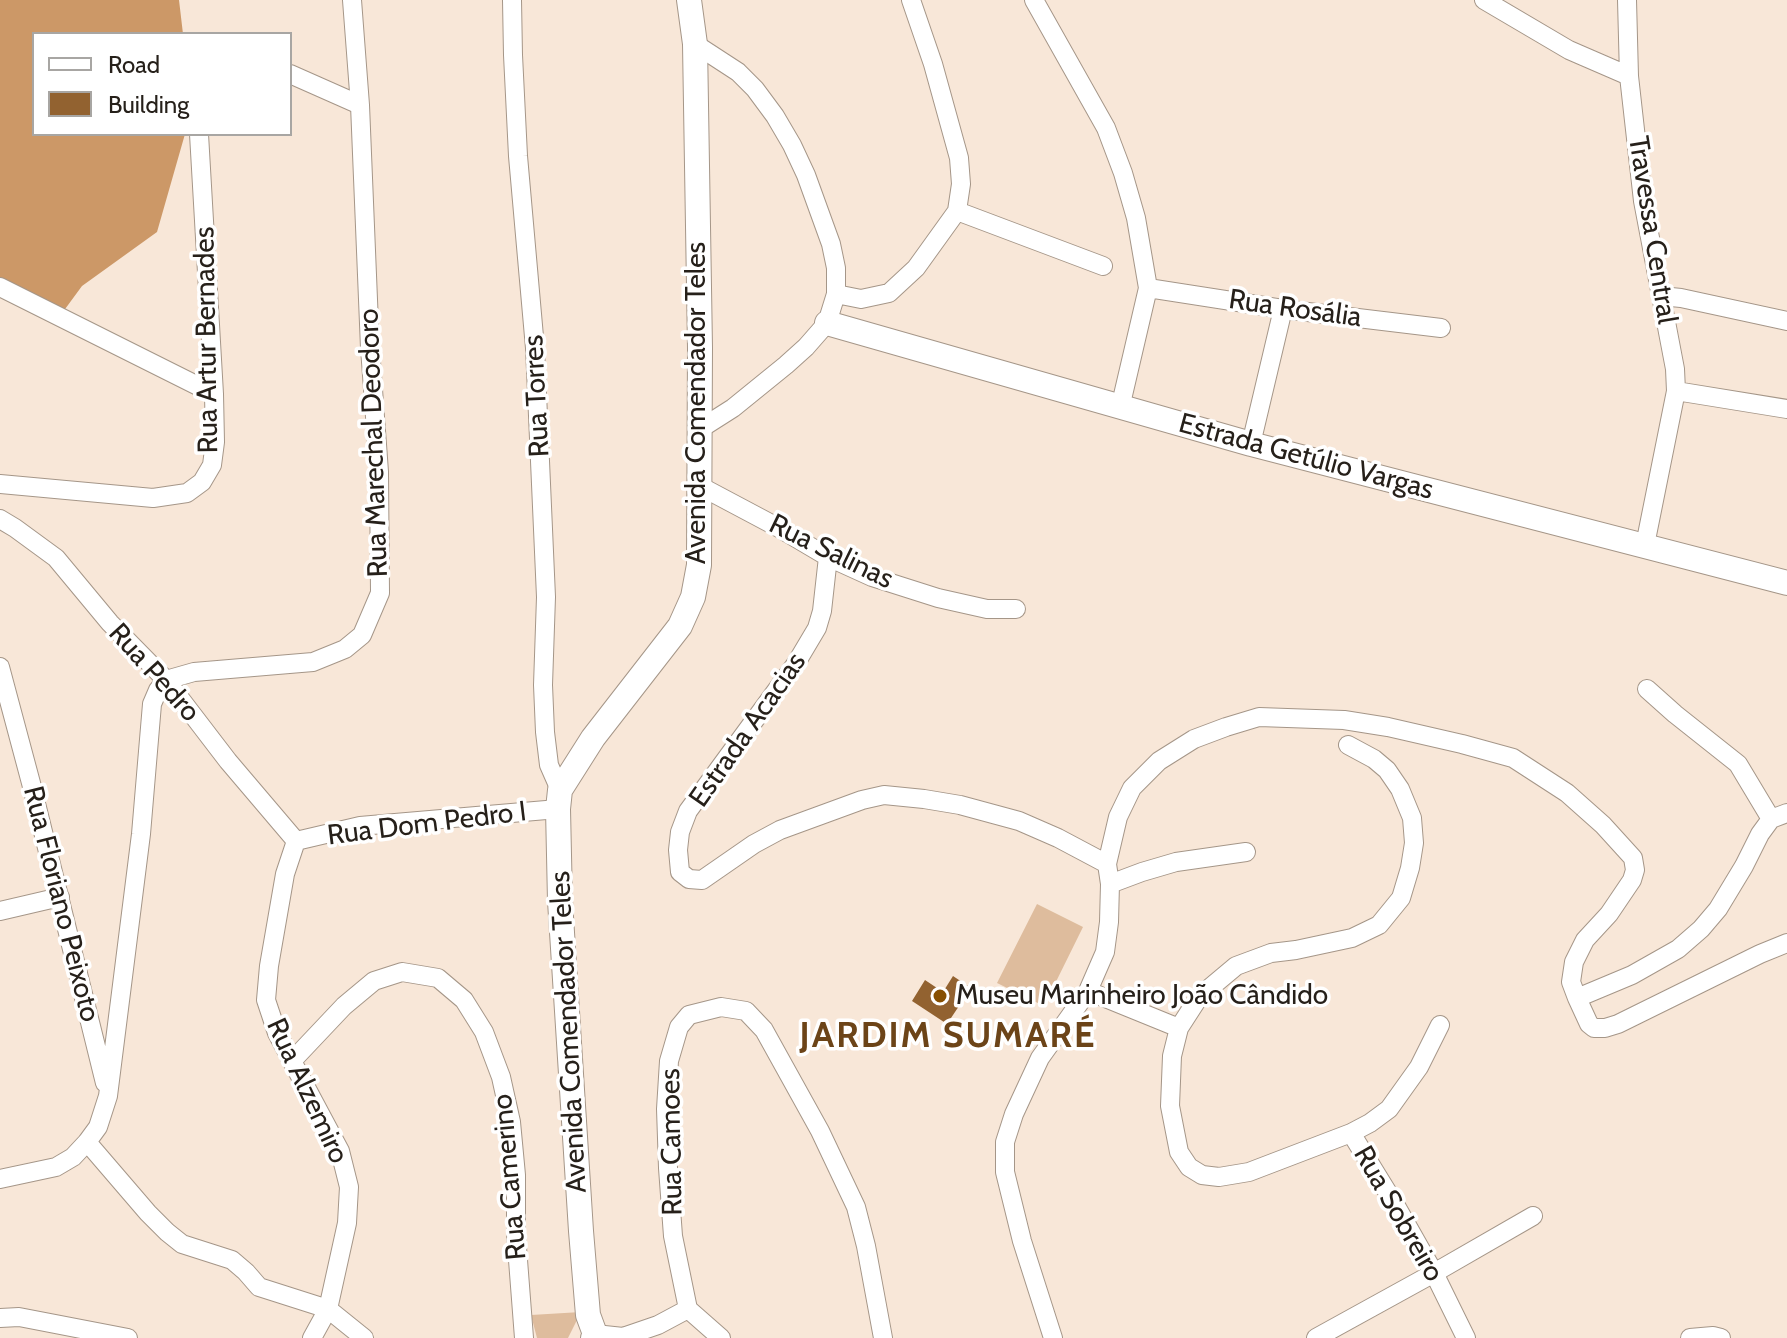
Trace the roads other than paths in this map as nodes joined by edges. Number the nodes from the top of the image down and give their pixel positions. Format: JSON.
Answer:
{"nodes":[{"id":1,"x":352,"y":0,"type":"edge"},
{"id":2,"x":512,"y":0,"type":"edge"},
{"id":3,"x":689,"y":0,"type":"edge"},
{"id":4,"x":911,"y":0,"type":"edge"},
{"id":5,"x":1034,"y":0,"type":"edge"},
{"id":6,"x":1484,"y":0,"type":"edge"},
{"id":7,"x":1627,"y":0,"type":"edge"},
{"id":8,"x":695,"y":44,"type":"junction"},
{"id":9,"x":292,"y":75,"type":"edge"},
{"id":10,"x":1629,"y":76,"type":"junction"},
{"id":11,"x":360,"y":105,"type":"junction"},
{"id":12,"x":199,"y":136,"type":"edge"},
{"id":13,"x":957,"y":211,"type":"junction"},
{"id":14,"x":1103,"y":266,"type":"dead end"},
{"id":15,"x":0,"y":287,"type":"edge"},
{"id":16,"x":1148,"y":288,"type":"junction"},
{"id":17,"x":836,"y":294,"type":"junction"},
{"id":18,"x":1661,"y":296,"type":"junction"},
{"id":19,"x":1283,"y":309,"type":"junction"},
{"id":20,"x":1787,"y":321,"type":"edge"},
{"id":21,"x":827,"y":323,"type":"junction"},
{"id":22,"x":1441,"y":328,"type":"dead end"},
{"id":23,"x":1676,"y":391,"type":"junction"},
{"id":24,"x":214,"y":394,"type":"junction"},
{"id":25,"x":1120,"y":408,"type":"junction"},
{"id":26,"x":1787,"y":409,"type":"edge"},
{"id":27,"x":700,"y":429,"type":"junction"},
{"id":28,"x":1251,"y":444,"type":"junction"},
{"id":29,"x":0,"y":484,"type":"edge"},
{"id":30,"x":698,"y":485,"type":"junction"},
{"id":31,"x":0,"y":519,"type":"edge"},
{"id":32,"x":1645,"y":545,"type":"junction"},
{"id":33,"x":828,"y":557,"type":"junction"},
{"id":34,"x":1787,"y":583,"type":"edge"},
{"id":35,"x":1016,"y":609,"type":"dead end"},
{"id":36,"x":0,"y":667,"type":"edge"},
{"id":37,"x":166,"y":680,"type":"junction"},
{"id":38,"x":1647,"y":689,"type":"dead end"},
{"id":39,"x":1348,"y":745,"type":"dead end"},
{"id":40,"x":559,"y":800,"type":"junction"},
{"id":41,"x":1779,"y":816,"type":"edge"},
{"id":42,"x":296,"y":841,"type":"junction"},
{"id":43,"x":1246,"y":852,"type":"dead end"},
{"id":44,"x":1107,"y":864,"type":"junction"},
{"id":45,"x":1110,"y":884,"type":"junction"},
{"id":46,"x":60,"y":897,"type":"junction"},
{"id":47,"x":0,"y":911,"type":"edge"},
{"id":48,"x":1787,"y":943,"type":"edge"},
{"id":49,"x":1088,"y":991,"type":"junction"},
{"id":50,"x":1577,"y":998,"type":"junction"},
{"id":51,"x":1440,"y":1025,"type":"dead end"},
{"id":52,"x":1179,"y":1028,"type":"junction"},
{"id":53,"x":292,"y":1061,"type":"junction"},
{"id":54,"x":108,"y":1096,"type":"junction"},
{"id":55,"x":1351,"y":1133,"type":"junction"},
{"id":56,"x":87,"y":1142,"type":"junction"},
{"id":57,"x":0,"y":1179,"type":"edge"},
{"id":58,"x":1533,"y":1216,"type":"dead end"},
{"id":59,"x":1434,"y":1273,"type":"junction"},
{"id":60,"x":328,"y":1309,"type":"junction"},
{"id":61,"x":688,"y":1309,"type":"junction"},
{"id":62,"x":0,"y":1318,"type":"edge"},
{"id":63,"x":594,"y":1336,"type":"edge"},
{"id":64,"x":127,"y":1338,"type":"edge"},
{"id":65,"x":312,"y":1338,"type":"edge"},
{"id":66,"x":364,"y":1338,"type":"edge"},
{"id":67,"x":524,"y":1338,"type":"edge"},
{"id":68,"x":721,"y":1338,"type":"edge"},
{"id":69,"x":883,"y":1338,"type":"edge"},
{"id":70,"x":1053,"y":1338,"type":"edge"},
{"id":71,"x":1316,"y":1338,"type":"edge"},
{"id":72,"x":1466,"y":1338,"type":"edge"},
{"id":73,"x":1690,"y":1338,"type":"edge"},
{"id":74,"x":1721,"y":1338,"type":"edge"}],
"edges":[{"from":1,"to":11,"type":"street","name":"Rua Marechal Deodoro"},
{"from":2,"to":40,"type":"street","name":"Rua Torres"},
{"from":3,"to":8,"type":"main road","name":"Avenida Comendador Teles"},
{"from":4,"to":13,"type":"street"},
{"from":5,"to":16,"type":"street"},
{"from":6,"to":10,"type":"street"},
{"from":7,"to":10,"type":"street","name":"Travessa Central"},
{"from":8,"to":17,"type":"street"},
{"from":8,"to":27,"type":"main road","name":"Avenida Comendador Teles"},
{"from":9,"to":11,"type":"street"},
{"from":10,"to":18,"type":"street","name":"Travessa Central"},
{"from":11,"to":37,"type":"street","name":"Rua Marechal Deodoro"},
{"from":12,"to":24,"type":"street","name":"Rua Artur Bernades"},
{"from":13,"to":14,"type":"street"},
{"from":13,"to":17,"type":"street"},
{"from":15,"to":24,"type":"street"},
{"from":16,"to":19,"type":"street","name":"Rua Rosália"},
{"from":16,"to":25,"type":"street"},
{"from":17,"to":21,"type":"street"},
{"from":18,"to":20,"type":"street"},
{"from":18,"to":23,"type":"street","name":"Travessa Central"},
{"from":19,"to":22,"type":"street","name":"Rua Rosália"},
{"from":19,"to":28,"type":"street"},
{"from":21,"to":25,"type":"main road","name":"Estrada Getúlio Vargas"},
{"from":21,"to":27,"type":"street"},
{"from":23,"to":26,"type":"street"},
{"from":23,"to":32,"type":"street","name":"Travessa Central"},
{"from":24,"to":29,"type":"street","name":"Rua Artur Bernades"},
{"from":25,"to":28,"type":"main road","name":"Estrada Getúlio Vargas"},
{"from":27,"to":30,"type":"main road","name":"Avenida Comendador Teles"},
{"from":28,"to":32,"type":"main road","name":"Estrada Getúlio Vargas"},
{"from":30,"to":33,"type":"street","name":"Rua Salinas"},
{"from":30,"to":40,"type":"main road","name":"Avenida Comendador Teles"},
{"from":31,"to":37,"type":"street","name":"Rua Pedro"},
{"from":32,"to":34,"type":"main road","name":"Estrada Getúlio Vargas"},
{"from":33,"to":35,"type":"street","name":"Rua Salinas"},
{"from":33,"to":44,"type":"street","name":"Estrada Acacias"},
{"from":36,"to":46,"type":"street","name":"Rua Floriano Peixoto"},
{"from":37,"to":42,"type":"street","name":"Rua Pedro"},
{"from":37,"to":54,"type":"street"},
{"from":38,"to":41,"type":"street"},
{"from":39,"to":52,"type":"street","name":"Rua Sobreiro"},
{"from":40,"to":42,"type":"street","name":"Rua Dom Pedro I"},
{"from":40,"to":63,"type":"main road","name":"Avenida Comendador Teles"},
{"from":41,"to":50,"type":"street"},
{"from":42,"to":53,"type":"street","name":"Rua Alzemiro"},
{"from":43,"to":45,"type":"street"},
{"from":44,"to":45,"type":"street"},
{"from":44,"to":50,"type":"street"},
{"from":45,"to":49,"type":"street"},
{"from":46,"to":47,"type":"street"},
{"from":46,"to":54,"type":"street","name":"Rua Floriano Peixoto"},
{"from":48,"to":50,"type":"street"},
{"from":49,"to":52,"type":"street"},
{"from":49,"to":70,"type":"street"},
{"from":51,"to":55,"type":"street"},
{"from":52,"to":55,"type":"street","name":"Rua Sobreiro"},
{"from":53,"to":60,"type":"street","name":"Rua Alzemiro"},
{"from":53,"to":67,"type":"street","name":"Rua Camerino"},
{"from":54,"to":56,"type":"street"},
{"from":55,"to":59,"type":"street","name":"Rua Sobreiro"},
{"from":56,"to":57,"type":"street"},
{"from":56,"to":60,"type":"street"},
{"from":58,"to":59,"type":"street"},
{"from":59,"to":71,"type":"street"},
{"from":59,"to":72,"type":"street","name":"Rua Sobreiro"},
{"from":60,"to":65,"type":"street","name":"Rua Alzemiro"},
{"from":60,"to":66,"type":"street"},
{"from":61,"to":63,"type":"street"},
{"from":61,"to":68,"type":"street"},
{"from":61,"to":69,"type":"street","name":"Rua Camoes"},
{"from":62,"to":64,"type":"street"},
{"from":73,"to":74,"type":"street"}]}
